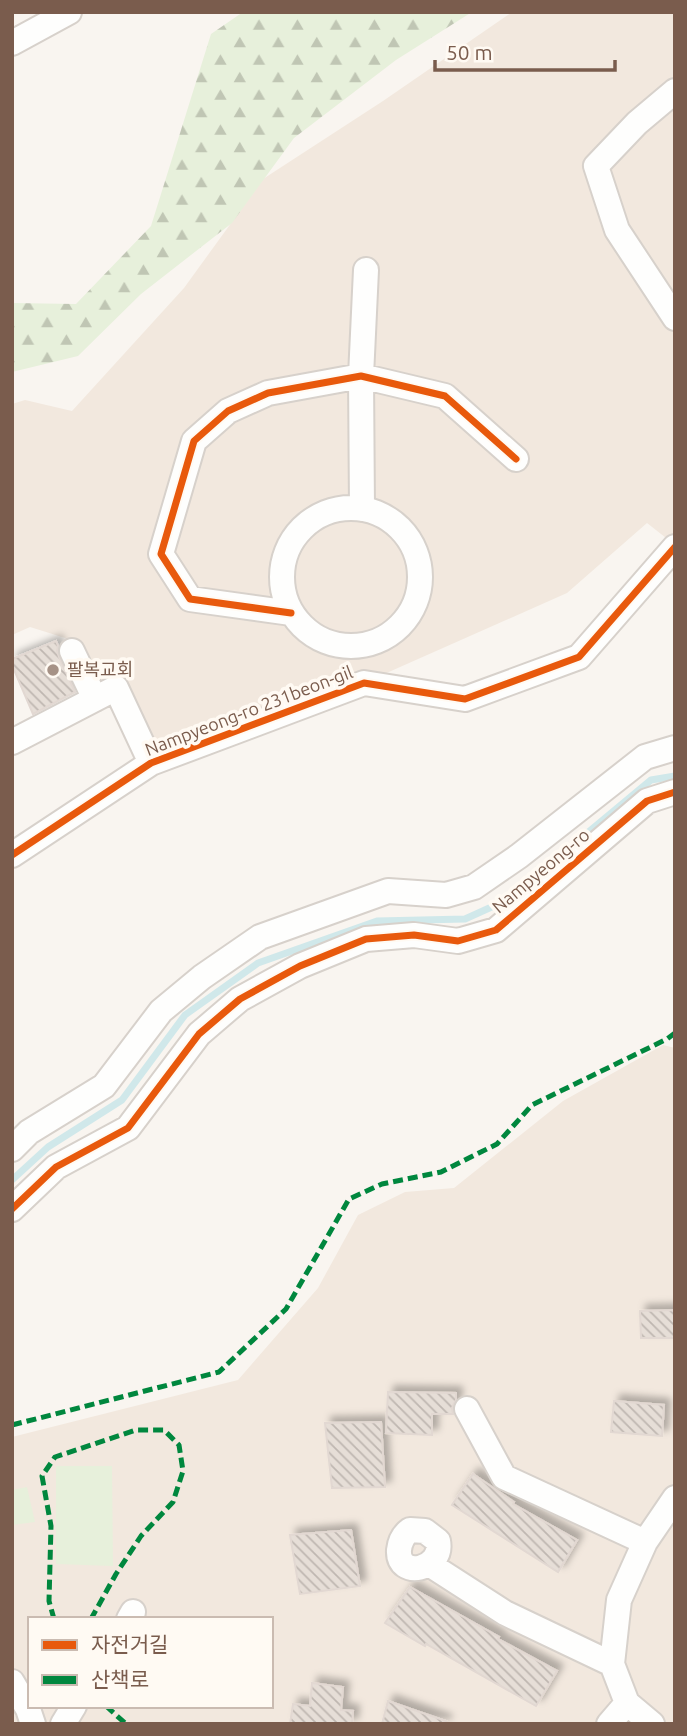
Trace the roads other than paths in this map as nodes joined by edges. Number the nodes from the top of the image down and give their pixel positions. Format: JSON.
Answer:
{"nodes":[{"id":1,"x":69,"y":12,"type":"edge"},
{"id":2,"x":12,"y":43,"type":"edge"},
{"id":3,"x":675,"y":91,"type":"edge"},
{"id":4,"x":366,"y":270,"type":"dead end"},
{"id":5,"x":675,"y":318,"type":"edge"},
{"id":6,"x":361,"y":376,"type":"junction"},
{"id":7,"x":516,"y":459,"type":"dead end"},
{"id":8,"x":362,"y":509,"type":"junction"},
{"id":9,"x":675,"y":547,"type":"edge"},
{"id":10,"x":291,"y":613,"type":"junction"},
{"id":11,"x":348,"y":647,"type":"junction"},
{"id":12,"x":72,"y":651,"type":"dead end"},
{"id":13,"x":345,"y":690,"type":"junction"},
{"id":14,"x":95,"y":699,"type":"junction"},
{"id":15,"x":12,"y":742,"type":"edge"},
{"id":16,"x":675,"y":748,"type":"edge"},
{"id":17,"x":151,"y":763,"type":"junction"},
{"id":18,"x":675,"y":792,"type":"edge"},
{"id":19,"x":12,"y":855,"type":"edge"},
{"id":20,"x":12,"y":1149,"type":"edge"},
{"id":21,"x":12,"y":1209,"type":"edge"},
{"id":22,"x":467,"y":1409,"type":"dead end"},
{"id":23,"x":675,"y":1498,"type":"edge"},
{"id":24,"x":645,"y":1542,"type":"junction"},
{"id":25,"x":429,"y":1564,"type":"dead end"},
{"id":26,"x":612,"y":1664,"type":"junction"},
{"id":27,"x":12,"y":1682,"type":"edge"},
{"id":28,"x":627,"y":1703,"type":"junction"},
{"id":29,"x":73,"y":1708,"type":"edge"},
{"id":30,"x":33,"y":1724,"type":"edge"},
{"id":31,"x":63,"y":1724,"type":"edge"},
{"id":32,"x":609,"y":1724,"type":"edge"},
{"id":33,"x":652,"y":1724,"type":"edge"}],
"edges":[{"from":1,"to":2,"type":"street"},
{"from":3,"to":5,"type":"street"},
{"from":4,"to":6,"type":"street"},
{"from":6,"to":7,"type":"street"},
{"from":6,"to":8,"type":"street"},
{"from":6,"to":10,"type":"street"},
{"from":8,"to":10,"type":"street"},
{"from":8,"to":11,"type":"street"},
{"from":9,"to":13,"type":"street","name":"Nampyeong-ro 231beon-gil"},
{"from":10,"to":11,"type":"street"},
{"from":11,"to":13,"type":"street"},
{"from":12,"to":14,"type":"street"},
{"from":13,"to":17,"type":"street","name":"Nampyeong-ro 231beon-gil"},
{"from":14,"to":15,"type":"street"},
{"from":14,"to":17,"type":"street"},
{"from":16,"to":20,"type":"street","name":"Nampyeong-ro"},
{"from":17,"to":19,"type":"street","name":"Nampyeong-ro 231beon-gil"},
{"from":18,"to":21,"type":"street","name":"Nampyeong-ro"},
{"from":22,"to":24,"type":"street"},
{"from":23,"to":24,"type":"street"},
{"from":24,"to":26,"type":"street"},
{"from":25,"to":26,"type":"street"},
{"from":26,"to":28,"type":"street"},
{"from":27,"to":30,"type":"street"},
{"from":28,"to":32,"type":"street"},
{"from":28,"to":33,"type":"street"},
{"from":29,"to":31,"type":"street"}]}
